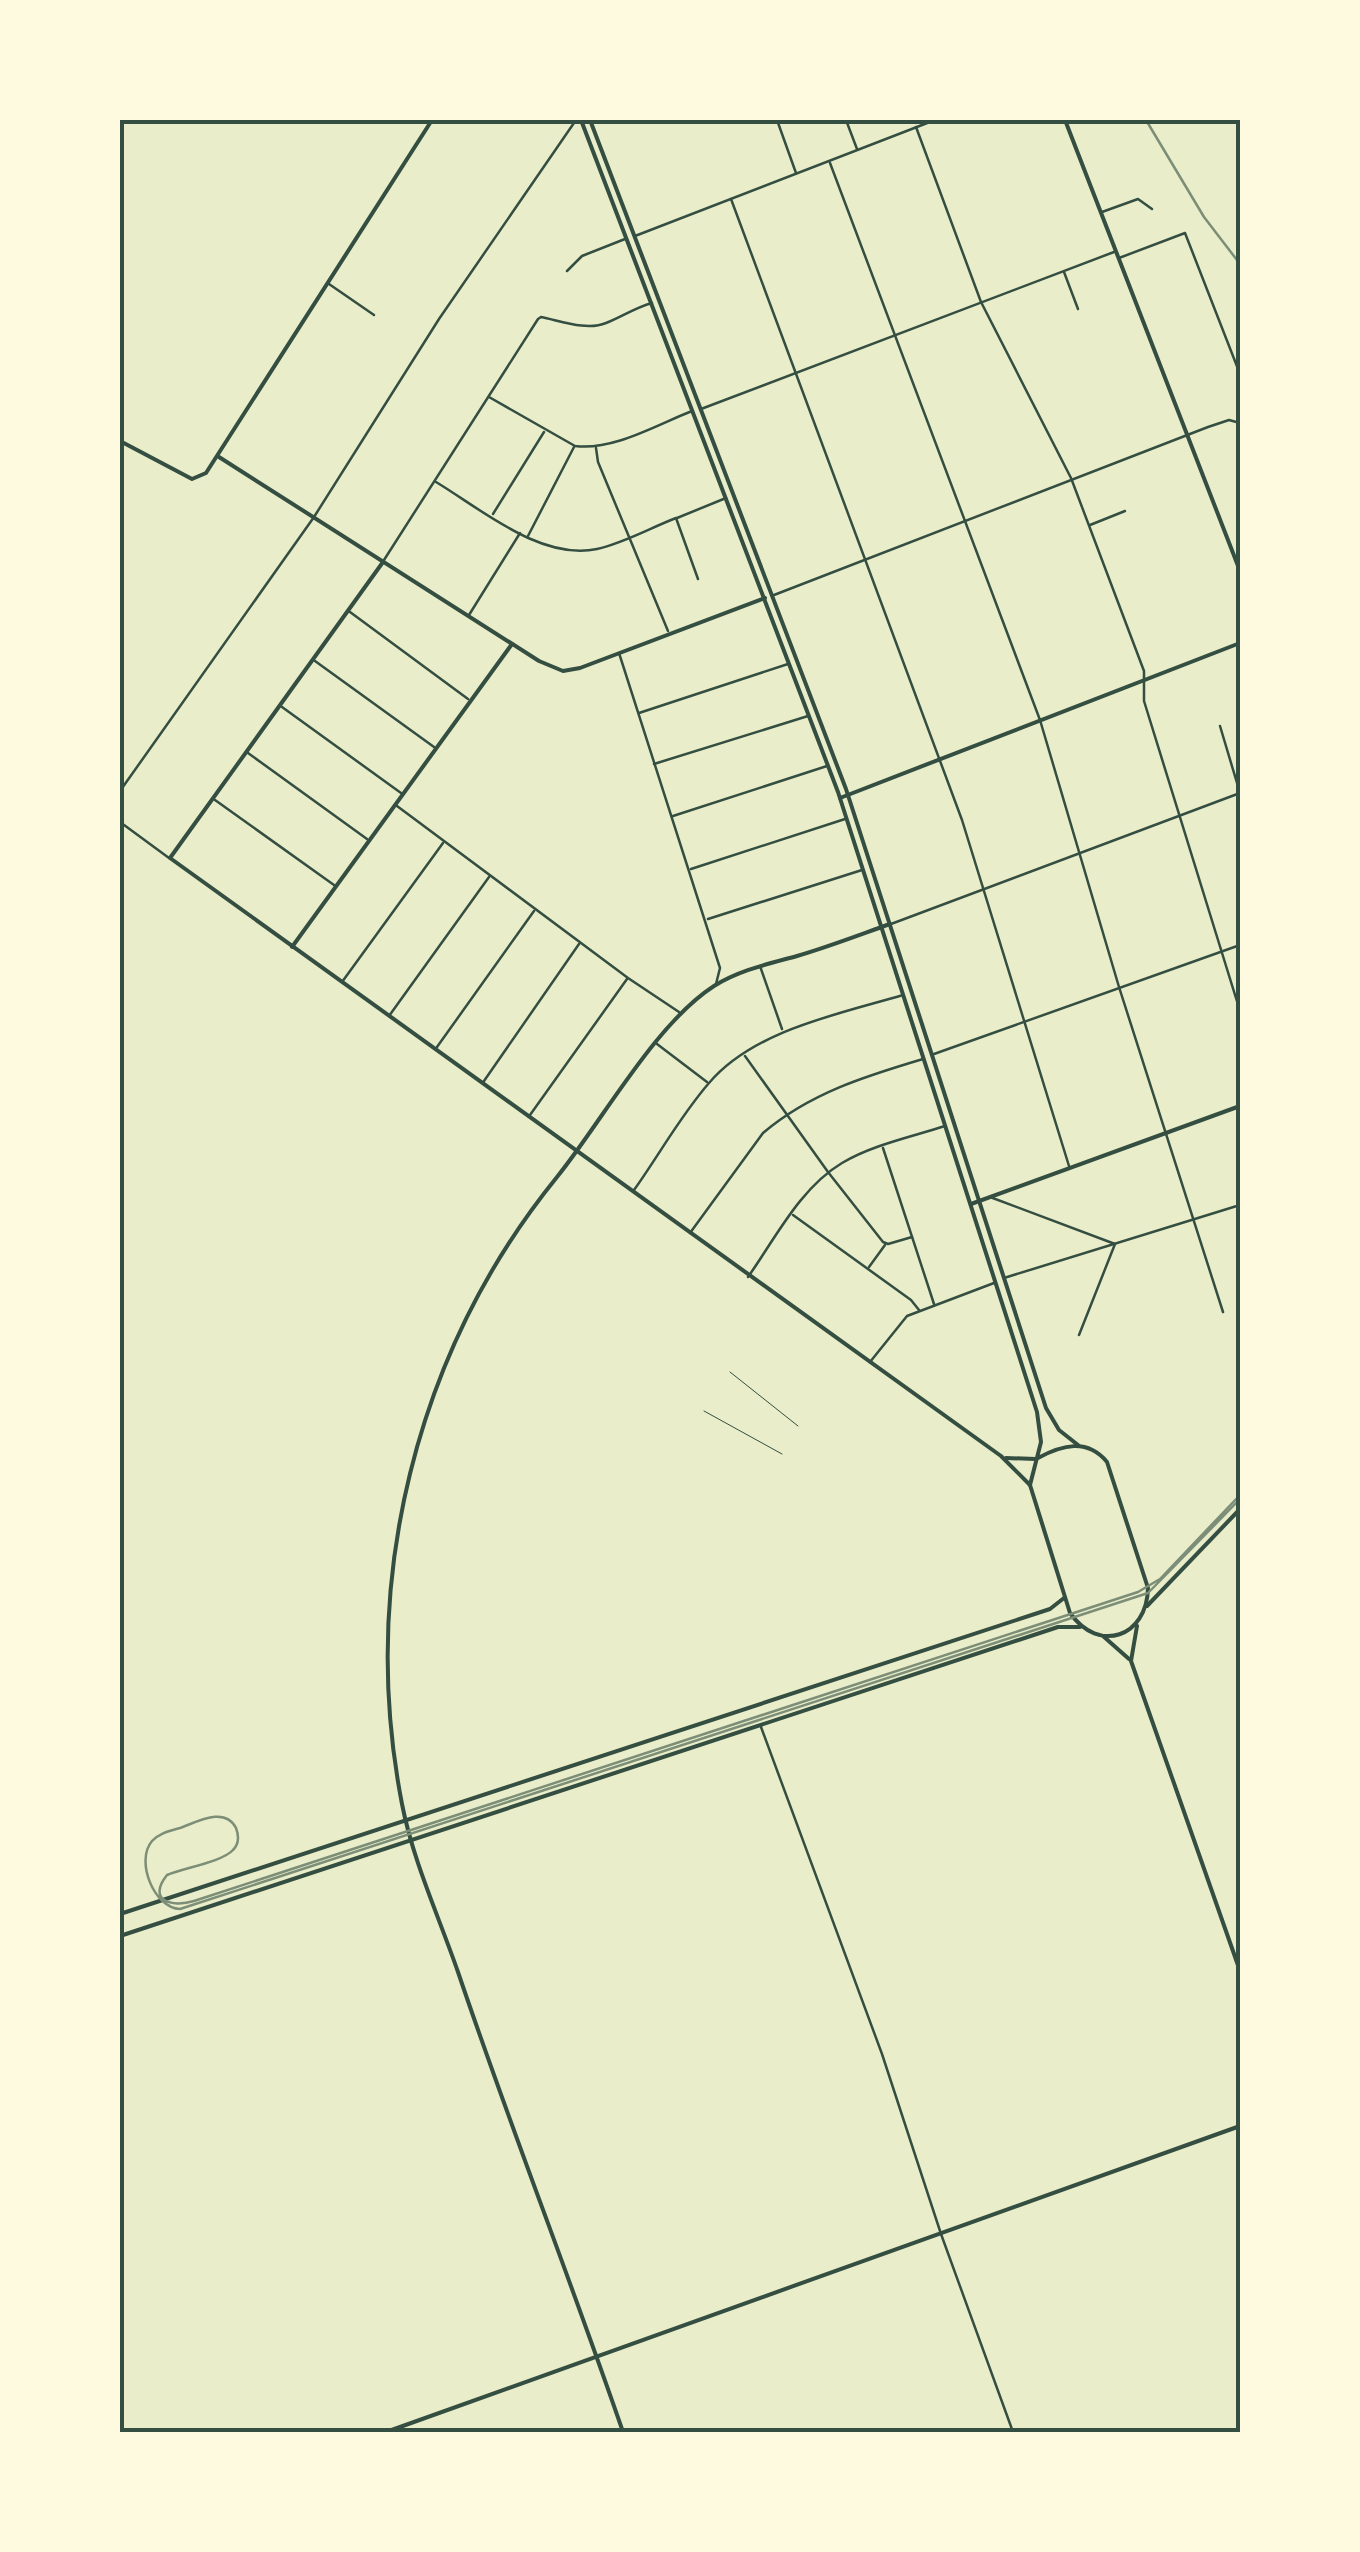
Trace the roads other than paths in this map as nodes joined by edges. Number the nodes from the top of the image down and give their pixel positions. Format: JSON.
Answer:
{"nodes":[{"id":1,"x":432,"y":120,"type":"edge"},
{"id":2,"x":579,"y":120,"type":"edge"},
{"id":3,"x":590,"y":120,"type":"edge"},
{"id":4,"x":777,"y":120,"type":"edge"},
{"id":5,"x":846,"y":120,"type":"edge"},
{"id":6,"x":935,"y":120,"type":"edge"},
{"id":7,"x":1065,"y":120,"type":"edge"},
{"id":8,"x":916,"y":127,"type":"junction"},
{"id":9,"x":858,"y":150,"type":"junction"},
{"id":10,"x":830,"y":163,"type":"junction"},
{"id":11,"x":796,"y":174,"type":"junction"},
{"id":12,"x":731,"y":200,"type":"junction"},
{"id":13,"x":1152,"y":208,"type":"dead end"},
{"id":14,"x":1100,"y":212,"type":"junction"},
{"id":15,"x":634,"y":236,"type":"junction"},
{"id":16,"x":627,"y":238,"type":"junction"},
{"id":17,"x":1115,"y":251,"type":"junction"},
{"id":18,"x":1118,"y":259,"type":"junction"},
{"id":19,"x":566,"y":271,"type":"dead end"},
{"id":20,"x":1064,"y":271,"type":"junction"},
{"id":21,"x":328,"y":283,"type":"junction"},
{"id":22,"x":981,"y":302,"type":"junction"},
{"id":23,"x":652,"y":303,"type":"junction"},
{"id":24,"x":1078,"y":308,"type":"dead end"},
{"id":25,"x":374,"y":315,"type":"dead end"},
{"id":26,"x":896,"y":335,"type":"junction"},
{"id":27,"x":1240,"y":345,"type":"edge"},
{"id":28,"x":1230,"y":348,"type":"junction"},
{"id":29,"x":796,"y":373,"type":"junction"},
{"id":30,"x":1240,"y":374,"type":"edge"},
{"id":31,"x":488,"y":396,"type":"junction"},
{"id":32,"x":702,"y":409,"type":"junction"},
{"id":33,"x":693,"y":411,"type":"junction"},
{"id":34,"x":1240,"y":423,"type":"edge"},
{"id":35,"x":545,"y":430,"type":"junction"},
{"id":36,"x":1186,"y":435,"type":"junction"},
{"id":37,"x":120,"y":441,"type":"edge"},
{"id":38,"x":575,"y":446,"type":"junction"},
{"id":39,"x":596,"y":447,"type":"junction"},
{"id":40,"x":219,"y":457,"type":"junction"},
{"id":41,"x":1071,"y":478,"type":"junction"},
{"id":42,"x":435,"y":481,"type":"junction"},
{"id":43,"x":727,"y":498,"type":"junction"},
{"id":44,"x":1125,"y":511,"type":"dead end"},
{"id":45,"x":492,"y":516,"type":"junction"},
{"id":46,"x":314,"y":517,"type":"junction"},
{"id":47,"x":676,"y":518,"type":"junction"},
{"id":48,"x":964,"y":519,"type":"junction"},
{"id":49,"x":1089,"y":526,"type":"junction"},
{"id":50,"x":521,"y":532,"type":"junction"},
{"id":51,"x":528,"y":536,"type":"junction"},
{"id":52,"x":632,"y":536,"type":"junction"},
{"id":53,"x":864,"y":558,"type":"junction"},
{"id":54,"x":383,"y":562,"type":"junction"},
{"id":55,"x":1240,"y":571,"type":"edge"},
{"id":56,"x":698,"y":580,"type":"dead end"},
{"id":57,"x":773,"y":595,"type":"junction"},
{"id":58,"x":766,"y":598,"type":"junction"},
{"id":59,"x":348,"y":612,"type":"junction"},
{"id":60,"x":469,"y":615,"type":"junction"},
{"id":61,"x":670,"y":634,"type":"junction"},
{"id":62,"x":1240,"y":643,"type":"edge"},
{"id":63,"x":512,"y":644,"type":"junction"},
{"id":64,"x":618,"y":653,"type":"junction"},
{"id":65,"x":314,"y":660,"type":"junction"},
{"id":66,"x":790,"y":663,"type":"junction"},
{"id":67,"x":1144,"y":679,"type":"junction"},
{"id":68,"x":470,"y":700,"type":"junction"},
{"id":69,"x":280,"y":706,"type":"junction"},
{"id":70,"x":638,"y":713,"type":"junction"},
{"id":71,"x":810,"y":716,"type":"junction"},
{"id":72,"x":1040,"y":720,"type":"junction"},
{"id":73,"x":1220,"y":726,"type":"dead end"},
{"id":74,"x":436,"y":748,"type":"junction"},
{"id":75,"x":247,"y":752,"type":"junction"},
{"id":76,"x":939,"y":760,"type":"junction"},
{"id":77,"x":654,"y":764,"type":"junction"},
{"id":78,"x":828,"y":766,"type":"junction"},
{"id":79,"x":120,"y":790,"type":"edge"},
{"id":80,"x":1240,"y":793,"type":"edge"},
{"id":81,"x":404,"y":794,"type":"junction"},
{"id":82,"x":848,"y":796,"type":"junction"},
{"id":83,"x":840,"y":798,"type":"junction"},
{"id":84,"x":213,"y":799,"type":"junction"},
{"id":85,"x":396,"y":805,"type":"junction"},
{"id":86,"x":671,"y":816,"type":"junction"},
{"id":87,"x":847,"y":818,"type":"junction"},
{"id":88,"x":1179,"y":818,"type":"junction"},
{"id":89,"x":120,"y":822,"type":"edge"},
{"id":90,"x":369,"y":841,"type":"junction"},
{"id":91,"x":444,"y":842,"type":"junction"},
{"id":92,"x":1080,"y":853,"type":"junction"},
{"id":93,"x":170,"y":858,"type":"junction"},
{"id":94,"x":688,"y":870,"type":"junction"},
{"id":95,"x":863,"y":870,"type":"junction"},
{"id":96,"x":490,"y":876,"type":"junction"},
{"id":97,"x":336,"y":886,"type":"junction"},
{"id":98,"x":982,"y":888,"type":"junction"},
{"id":99,"x":535,"y":910,"type":"junction"},
{"id":100,"x":705,"y":920,"type":"junction"},
{"id":101,"x":890,"y":924,"type":"junction"},
{"id":102,"x":882,"y":927,"type":"junction"},
{"id":103,"x":580,"y":943,"type":"junction"},
{"id":104,"x":1240,"y":945,"type":"edge"},
{"id":105,"x":292,"y":947,"type":"junction"},
{"id":106,"x":1221,"y":951,"type":"junction"},
{"id":107,"x":760,"y":966,"type":"junction"},
{"id":108,"x":628,"y":978,"type":"junction"},
{"id":109,"x":342,"y":982,"type":"junction"},
{"id":110,"x":716,"y":985,"type":"junction"},
{"id":111,"x":1118,"y":987,"type":"junction"},
{"id":112,"x":904,"y":995,"type":"junction"},
{"id":113,"x":1240,"y":1010,"type":"edge"},
{"id":114,"x":679,"y":1012,"type":"junction"},
{"id":115,"x":389,"y":1016,"type":"junction"},
{"id":116,"x":1023,"y":1024,"type":"junction"},
{"id":117,"x":782,"y":1030,"type":"junction"},
{"id":118,"x":656,"y":1043,"type":"junction"},
{"id":119,"x":435,"y":1050,"type":"junction"},
{"id":120,"x":744,"y":1055,"type":"junction"},
{"id":121,"x":932,"y":1055,"type":"junction"},
{"id":122,"x":925,"y":1058,"type":"junction"},
{"id":123,"x":709,"y":1083,"type":"junction"},
{"id":124,"x":482,"y":1084,"type":"junction"},
{"id":125,"x":1240,"y":1106,"type":"edge"},
{"id":126,"x":788,"y":1113,"type":"junction"},
{"id":127,"x":529,"y":1118,"type":"junction"},
{"id":128,"x":946,"y":1126,"type":"junction"},
{"id":129,"x":1167,"y":1132,"type":"junction"},
{"id":130,"x":882,"y":1146,"type":"junction"},
{"id":131,"x":576,"y":1152,"type":"junction"},
{"id":132,"x":1070,"y":1167,"type":"junction"},
{"id":133,"x":828,"y":1172,"type":"junction"},
{"id":134,"x":633,"y":1193,"type":"junction"},
{"id":135,"x":989,"y":1197,"type":"junction"},
{"id":136,"x":980,"y":1200,"type":"junction"},
{"id":137,"x":971,"y":1204,"type":"junction"},
{"id":138,"x":1240,"y":1205,"type":"edge"},
{"id":139,"x":792,"y":1214,"type":"junction"},
{"id":140,"x":1195,"y":1220,"type":"junction"},
{"id":141,"x":689,"y":1234,"type":"junction"},
{"id":142,"x":912,"y":1236,"type":"junction"},
{"id":143,"x":886,"y":1244,"type":"junction"},
{"id":144,"x":1115,"y":1244,"type":"junction"},
{"id":145,"x":868,"y":1268,"type":"junction"},
{"id":146,"x":748,"y":1277,"type":"junction"},
{"id":147,"x":1004,"y":1278,"type":"junction"},
{"id":148,"x":995,"y":1282,"type":"junction"},
{"id":149,"x":934,"y":1304,"type":"junction"},
{"id":150,"x":919,"y":1310,"type":"junction"},
{"id":151,"x":1223,"y":1312,"type":"dead end"},
{"id":152,"x":1078,"y":1335,"type":"dead end"},
{"id":153,"x":870,"y":1363,"type":"junction"},
{"id":154,"x":730,"y":1372,"type":"dead end"},
{"id":155,"x":704,"y":1412,"type":"dead end"},
{"id":156,"x":798,"y":1426,"type":"dead end"},
{"id":157,"x":1078,"y":1445,"type":"junction"},
{"id":158,"x":782,"y":1454,"type":"dead end"},
{"id":159,"x":1002,"y":1456,"type":"junction"},
{"id":160,"x":1038,"y":1458,"type":"junction"},
{"id":161,"x":1030,"y":1485,"type":"junction"},
{"id":162,"x":1240,"y":1510,"type":"edge"},
{"id":163,"x":1064,"y":1598,"type":"junction"},
{"id":164,"x":1147,"y":1606,"type":"junction"},
{"id":165,"x":1142,"y":1617,"type":"junction"},
{"id":166,"x":1081,"y":1627,"type":"junction"},
{"id":167,"x":1103,"y":1636,"type":"junction"},
{"id":168,"x":1131,"y":1661,"type":"junction"},
{"id":169,"x":760,"y":1725,"type":"junction"},
{"id":170,"x":406,"y":1820,"type":"junction"},
{"id":171,"x":412,"y":1840,"type":"junction"},
{"id":172,"x":120,"y":1914,"type":"edge"},
{"id":173,"x":120,"y":1936,"type":"edge"},
{"id":174,"x":1240,"y":1971,"type":"edge"},
{"id":175,"x":1240,"y":2126,"type":"edge"},
{"id":176,"x":941,"y":2234,"type":"junction"},
{"id":177,"x":597,"y":2356,"type":"junction"},
{"id":178,"x":386,"y":2432,"type":"edge"},
{"id":179,"x":624,"y":2432,"type":"edge"},
{"id":180,"x":1013,"y":2432,"type":"edge"}],
"edges":[{"from":1,"to":21,"type":"street"},
{"from":2,"to":16,"type":"street"},
{"from":2,"to":46,"type":"street"},
{"from":3,"to":15,"type":"street"},
{"from":4,"to":11,"type":"street"},
{"from":5,"to":9,"type":"street"},
{"from":6,"to":8,"type":"street"},
{"from":7,"to":14,"type":"street"},
{"from":8,"to":9,"type":"street"},
{"from":8,"to":22,"type":"street"},
{"from":9,"to":10,"type":"street"},
{"from":10,"to":11,"type":"street"},
{"from":10,"to":26,"type":"street"},
{"from":11,"to":12,"type":"street"},
{"from":12,"to":15,"type":"street"},
{"from":12,"to":29,"type":"street"},
{"from":13,"to":14,"type":"street"},
{"from":14,"to":17,"type":"street"},
{"from":15,"to":32,"type":"street"},
{"from":16,"to":19,"type":"street"},
{"from":16,"to":23,"type":"street"},
{"from":17,"to":18,"type":"street"},
{"from":17,"to":20,"type":"street"},
{"from":18,"to":28,"type":"street"},
{"from":18,"to":36,"type":"street"},
{"from":20,"to":22,"type":"street"},
{"from":20,"to":24,"type":"street"},
{"from":21,"to":25,"type":"street"},
{"from":21,"to":40,"type":"street"},
{"from":22,"to":26,"type":"street"},
{"from":22,"to":41,"type":"street"},
{"from":23,"to":31,"type":"street"},
{"from":23,"to":33,"type":"street"},
{"from":26,"to":29,"type":"street"},
{"from":26,"to":48,"type":"street"},
{"from":27,"to":28,"type":"street"},
{"from":28,"to":30,"type":"street"},
{"from":29,"to":32,"type":"street"},
{"from":29,"to":53,"type":"street"},
{"from":31,"to":35,"type":"street"},
{"from":31,"to":42,"type":"street"},
{"from":32,"to":57,"type":"street"},
{"from":33,"to":39,"type":"street"},
{"from":33,"to":43,"type":"street"},
{"from":34,"to":36,"type":"street"},
{"from":35,"to":38,"type":"street"},
{"from":35,"to":45,"type":"street"},
{"from":36,"to":41,"type":"street"},
{"from":36,"to":55,"type":"street"},
{"from":37,"to":40,"type":"street"},
{"from":38,"to":39,"type":"street"},
{"from":38,"to":51,"type":"street"},
{"from":39,"to":52,"type":"street"},
{"from":40,"to":46,"type":"street"},
{"from":41,"to":48,"type":"street"},
{"from":41,"to":49,"type":"street"},
{"from":42,"to":45,"type":"street"},
{"from":42,"to":54,"type":"street"},
{"from":43,"to":47,"type":"street"},
{"from":43,"to":58,"type":"street"},
{"from":44,"to":49,"type":"street"},
{"from":45,"to":50,"type":"street"},
{"from":46,"to":54,"type":"street"},
{"from":46,"to":79,"type":"street"},
{"from":47,"to":52,"type":"street"},
{"from":47,"to":56,"type":"street"},
{"from":48,"to":53,"type":"street"},
{"from":48,"to":72,"type":"street"},
{"from":49,"to":67,"type":"street"},
{"from":50,"to":51,"type":"street"},
{"from":50,"to":60,"type":"street"},
{"from":51,"to":52,"type":"street"},
{"from":52,"to":61,"type":"street"},
{"from":53,"to":57,"type":"street"},
{"from":53,"to":76,"type":"street"},
{"from":54,"to":59,"type":"street"},
{"from":54,"to":60,"type":"street"},
{"from":57,"to":82,"type":"street"},
{"from":58,"to":61,"type":"street"},
{"from":58,"to":66,"type":"street"},
{"from":59,"to":65,"type":"street"},
{"from":59,"to":68,"type":"street"},
{"from":60,"to":63,"type":"street"},
{"from":61,"to":64,"type":"street"},
{"from":62,"to":67,"type":"street"},
{"from":63,"to":64,"type":"street"},
{"from":63,"to":68,"type":"street"},
{"from":64,"to":70,"type":"street"},
{"from":65,"to":69,"type":"street"},
{"from":65,"to":74,"type":"street"},
{"from":66,"to":70,"type":"street"},
{"from":66,"to":71,"type":"street"},
{"from":67,"to":72,"type":"street"},
{"from":67,"to":88,"type":"street"},
{"from":68,"to":74,"type":"street"},
{"from":69,"to":75,"type":"street"},
{"from":69,"to":81,"type":"street"},
{"from":70,"to":77,"type":"street"},
{"from":71,"to":77,"type":"street"},
{"from":71,"to":78,"type":"street"},
{"from":72,"to":76,"type":"street"},
{"from":72,"to":92,"type":"street"},
{"from":73,"to":80,"type":"street"},
{"from":74,"to":81,"type":"street"},
{"from":75,"to":84,"type":"street"},
{"from":75,"to":90,"type":"street"},
{"from":76,"to":82,"type":"street"},
{"from":76,"to":98,"type":"street"},
{"from":77,"to":86,"type":"street"},
{"from":78,"to":83,"type":"street"},
{"from":78,"to":86,"type":"street"},
{"from":80,"to":88,"type":"street"},
{"from":81,"to":85,"type":"street"},
{"from":82,"to":83,"type":"street"},
{"from":82,"to":101,"type":"street"},
{"from":83,"to":87,"type":"street"},
{"from":84,"to":93,"type":"street"},
{"from":84,"to":97,"type":"street"},
{"from":85,"to":90,"type":"street"},
{"from":85,"to":91,"type":"street"},
{"from":86,"to":94,"type":"street"},
{"from":87,"to":94,"type":"street"},
{"from":87,"to":95,"type":"street"},
{"from":88,"to":92,"type":"street"},
{"from":88,"to":106,"type":"street"},
{"from":89,"to":93,"type":"street"},
{"from":90,"to":97,"type":"street"},
{"from":91,"to":96,"type":"street"},
{"from":91,"to":109,"type":"street"},
{"from":92,"to":98,"type":"street"},
{"from":92,"to":111,"type":"street"},
{"from":93,"to":105,"type":"street"},
{"from":94,"to":100,"type":"street"},
{"from":95,"to":100,"type":"street"},
{"from":95,"to":102,"type":"street"},
{"from":96,"to":99,"type":"street"},
{"from":96,"to":115,"type":"street"},
{"from":97,"to":105,"type":"street"},
{"from":98,"to":101,"type":"street"},
{"from":98,"to":116,"type":"street"},
{"from":99,"to":103,"type":"street"},
{"from":99,"to":119,"type":"street"},
{"from":100,"to":110,"type":"street"},
{"from":101,"to":102,"type":"street"},
{"from":101,"to":121,"type":"street"},
{"from":102,"to":107,"type":"street"},
{"from":102,"to":112,"type":"street"},
{"from":103,"to":108,"type":"street"},
{"from":103,"to":124,"type":"street"},
{"from":104,"to":106,"type":"street"},
{"from":105,"to":109,"type":"street"},
{"from":106,"to":111,"type":"street"},
{"from":106,"to":113,"type":"street"},
{"from":107,"to":110,"type":"street"},
{"from":107,"to":117,"type":"street"},
{"from":108,"to":114,"type":"street"},
{"from":108,"to":127,"type":"street"},
{"from":109,"to":115,"type":"street"},
{"from":110,"to":114,"type":"street"},
{"from":111,"to":116,"type":"street"},
{"from":111,"to":129,"type":"street"},
{"from":112,"to":117,"type":"street"},
{"from":112,"to":122,"type":"street"},
{"from":114,"to":118,"type":"street"},
{"from":115,"to":119,"type":"street"},
{"from":116,"to":121,"type":"street"},
{"from":116,"to":132,"type":"street"},
{"from":117,"to":120,"type":"street"},
{"from":118,"to":123,"type":"street"},
{"from":118,"to":131,"type":"street"},
{"from":119,"to":124,"type":"street"},
{"from":120,"to":123,"type":"street"},
{"from":120,"to":126,"type":"street"},
{"from":121,"to":136,"type":"street"},
{"from":122,"to":126,"type":"street"},
{"from":122,"to":128,"type":"street"},
{"from":123,"to":134,"type":"street"},
{"from":124,"to":127,"type":"street"},
{"from":125,"to":129,"type":"street"},
{"from":126,"to":133,"type":"street"},
{"from":126,"to":141,"type":"street"},
{"from":127,"to":131,"type":"street"},
{"from":128,"to":130,"type":"street"},
{"from":128,"to":137,"type":"street"},
{"from":129,"to":132,"type":"street"},
{"from":129,"to":140,"type":"street"},
{"from":130,"to":133,"type":"street"},
{"from":130,"to":142,"type":"street"},
{"from":131,"to":134,"type":"street"},
{"from":131,"to":170,"type":"street"},
{"from":132,"to":135,"type":"street"},
{"from":133,"to":139,"type":"street"},
{"from":133,"to":143,"type":"street"},
{"from":134,"to":141,"type":"street"},
{"from":135,"to":136,"type":"street"},
{"from":135,"to":144,"type":"street"},
{"from":136,"to":137,"type":"street"},
{"from":136,"to":147,"type":"street"},
{"from":137,"to":148,"type":"street"},
{"from":138,"to":140,"type":"street"},
{"from":139,"to":145,"type":"street"},
{"from":139,"to":146,"type":"street"},
{"from":140,"to":144,"type":"street"},
{"from":140,"to":151,"type":"street"},
{"from":141,"to":146,"type":"street"},
{"from":142,"to":143,"type":"street"},
{"from":142,"to":149,"type":"street"},
{"from":143,"to":145,"type":"street"},
{"from":144,"to":147,"type":"street"},
{"from":144,"to":152,"type":"street"},
{"from":145,"to":150,"type":"street"},
{"from":146,"to":153,"type":"street"},
{"from":147,"to":157,"type":"street"},
{"from":148,"to":149,"type":"street"},
{"from":148,"to":160,"type":"street"},
{"from":149,"to":150,"type":"street"},
{"from":150,"to":153,"type":"street"},
{"from":153,"to":159,"type":"street"},
{"from":154,"to":156,"type":"lane"},
{"from":155,"to":158,"type":"lane"},
{"from":157,"to":160,"type":"street"},
{"from":157,"to":164,"type":"street"},
{"from":159,"to":160,"type":"street"},
{"from":159,"to":161,"type":"street"},
{"from":160,"to":161,"type":"street"},
{"from":161,"to":163,"type":"street"},
{"from":162,"to":164,"type":"street"},
{"from":163,"to":166,"type":"street"},
{"from":163,"to":170,"type":"street"},
{"from":164,"to":165,"type":"street"},
{"from":165,"to":167,"type":"street"},
{"from":165,"to":168,"type":"street"},
{"from":166,"to":167,"type":"street"},
{"from":166,"to":169,"type":"street"},
{"from":167,"to":168,"type":"street"},
{"from":168,"to":174,"type":"street"},
{"from":169,"to":171,"type":"street"},
{"from":169,"to":176,"type":"street"},
{"from":170,"to":171,"type":"street"},
{"from":170,"to":172,"type":"street"},
{"from":171,"to":173,"type":"street"},
{"from":171,"to":177,"type":"street"},
{"from":175,"to":176,"type":"street"},
{"from":176,"to":177,"type":"street"},
{"from":176,"to":180,"type":"street"},
{"from":177,"to":178,"type":"street"},
{"from":177,"to":179,"type":"street"}]}
